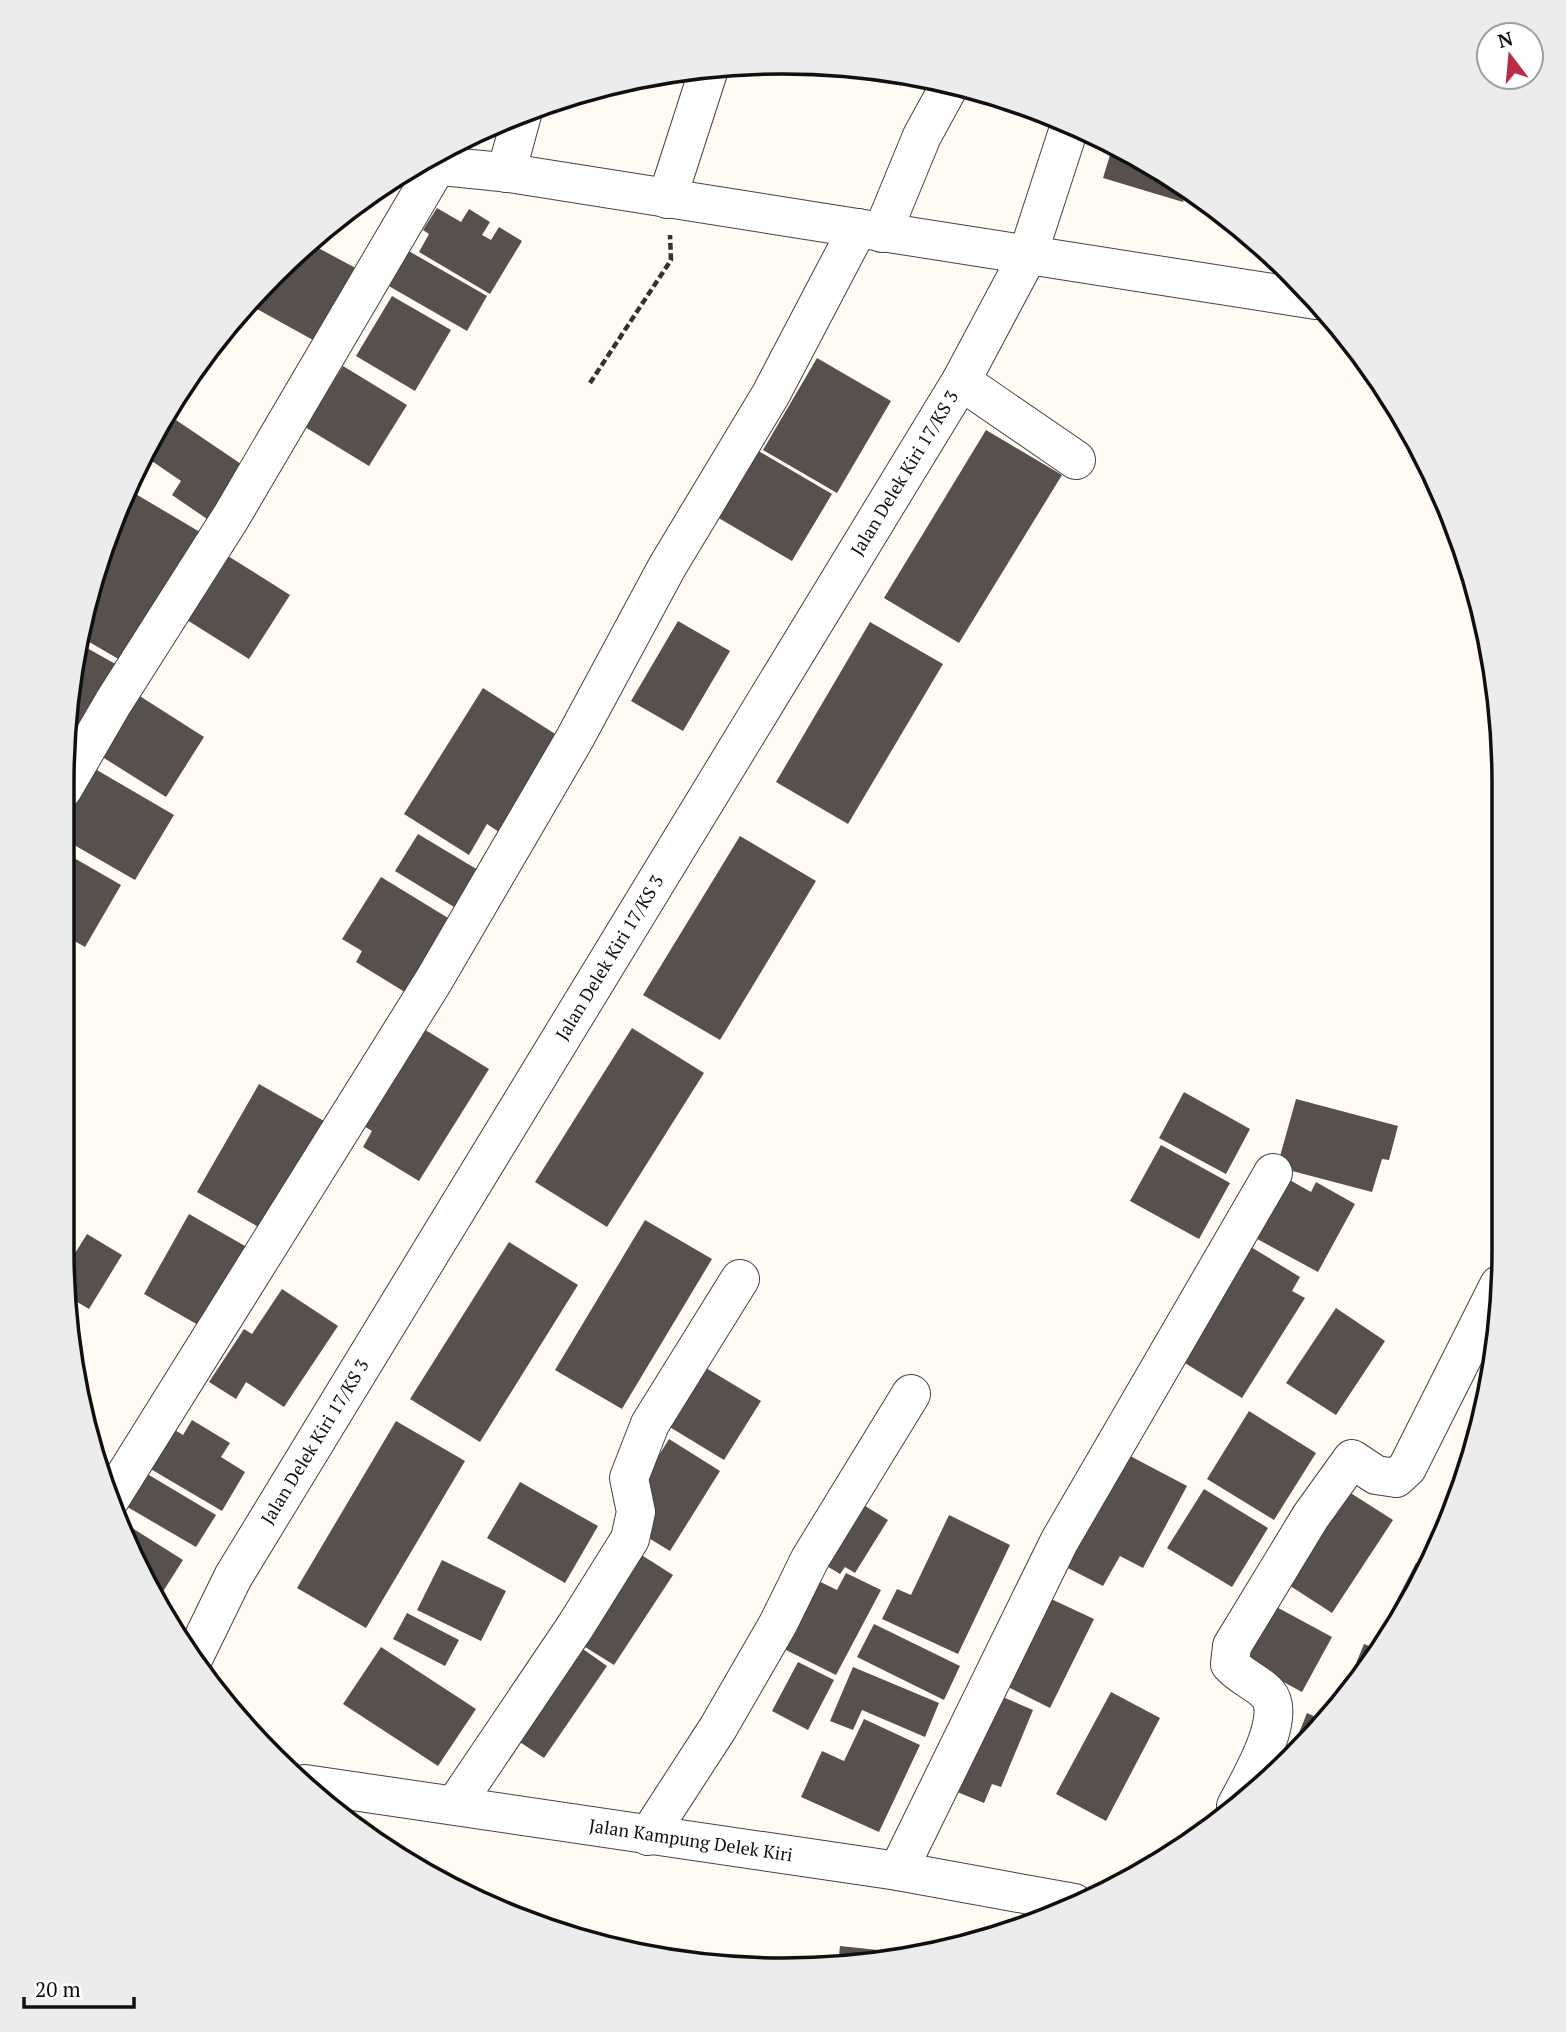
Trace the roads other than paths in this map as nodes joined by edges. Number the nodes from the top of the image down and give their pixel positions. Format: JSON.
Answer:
{"nodes":[{"id":1,"x":706,"y":78,"type":"edge"},
{"id":2,"x":946,"y":93,"type":"edge"},
{"id":3,"x":519,"y":125,"type":"edge"},
{"id":4,"x":1067,"y":134,"type":"edge"},
{"id":5,"x":436,"y":165,"type":"edge"},
{"id":6,"x":424,"y":172,"type":"edge"},
{"id":7,"x":506,"y":173,"type":"junction"},
{"id":8,"x":667,"y":200,"type":"junction"},
{"id":9,"x":870,"y":230,"type":"junction"},
{"id":10,"x":1027,"y":257,"type":"junction"},
{"id":11,"x":1300,"y":298,"type":"edge"},
{"id":12,"x":961,"y":381,"type":"junction"},
{"id":13,"x":1076,"y":460,"type":"dead end"},
{"id":14,"x":74,"y":770,"type":"edge"},
{"id":15,"x":1273,"y":1173,"type":"dead end"},
{"id":16,"x":740,"y":1279,"type":"dead end"},
{"id":17,"x":1490,"y":1303,"type":"edge"},
{"id":18,"x":911,"y":1394,"type":"dead end"},
{"id":19,"x":116,"y":1490,"type":"edge"},
{"id":20,"x":198,"y":1650,"type":"edge"},
{"id":21,"x":320,"y":1786,"type":"edge"},
{"id":22,"x":1247,"y":1786,"type":"edge"},
{"id":23,"x":455,"y":1805,"type":"junction"},
{"id":24,"x":648,"y":1836,"type":"junction"},
{"id":25,"x":898,"y":1871,"type":"junction"},
{"id":26,"x":1062,"y":1901,"type":"edge"}],
"edges":[{"from":1,"to":8,"type":"street"},
{"from":2,"to":9,"type":"street"},
{"from":3,"to":7,"type":"street"},
{"from":4,"to":10,"type":"street"},
{"from":5,"to":7,"type":"street"},
{"from":6,"to":14,"type":"street"},
{"from":7,"to":8,"type":"street"},
{"from":8,"to":9,"type":"street"},
{"from":9,"to":10,"type":"street"},
{"from":9,"to":19,"type":"street"},
{"from":10,"to":11,"type":"street"},
{"from":10,"to":12,"type":"street"},
{"from":12,"to":13,"type":"street","name":"Jalan Delek Kiri 17/KS 3"},
{"from":12,"to":20,"type":"street","name":"Jalan Delek Kiri 17/KS 3"},
{"from":15,"to":25,"type":"street"},
{"from":16,"to":23,"type":"street"},
{"from":17,"to":22,"type":"street"},
{"from":18,"to":24,"type":"street"},
{"from":21,"to":23,"type":"street","name":"Jalan Kampung Delek Kiri"},
{"from":23,"to":24,"type":"street","name":"Jalan Kampung Delek Kiri"},
{"from":24,"to":25,"type":"street","name":"Jalan Kampung Delek Kiri"},
{"from":25,"to":26,"type":"street","name":"Jalan Kampung Delek Kiri"}]}
